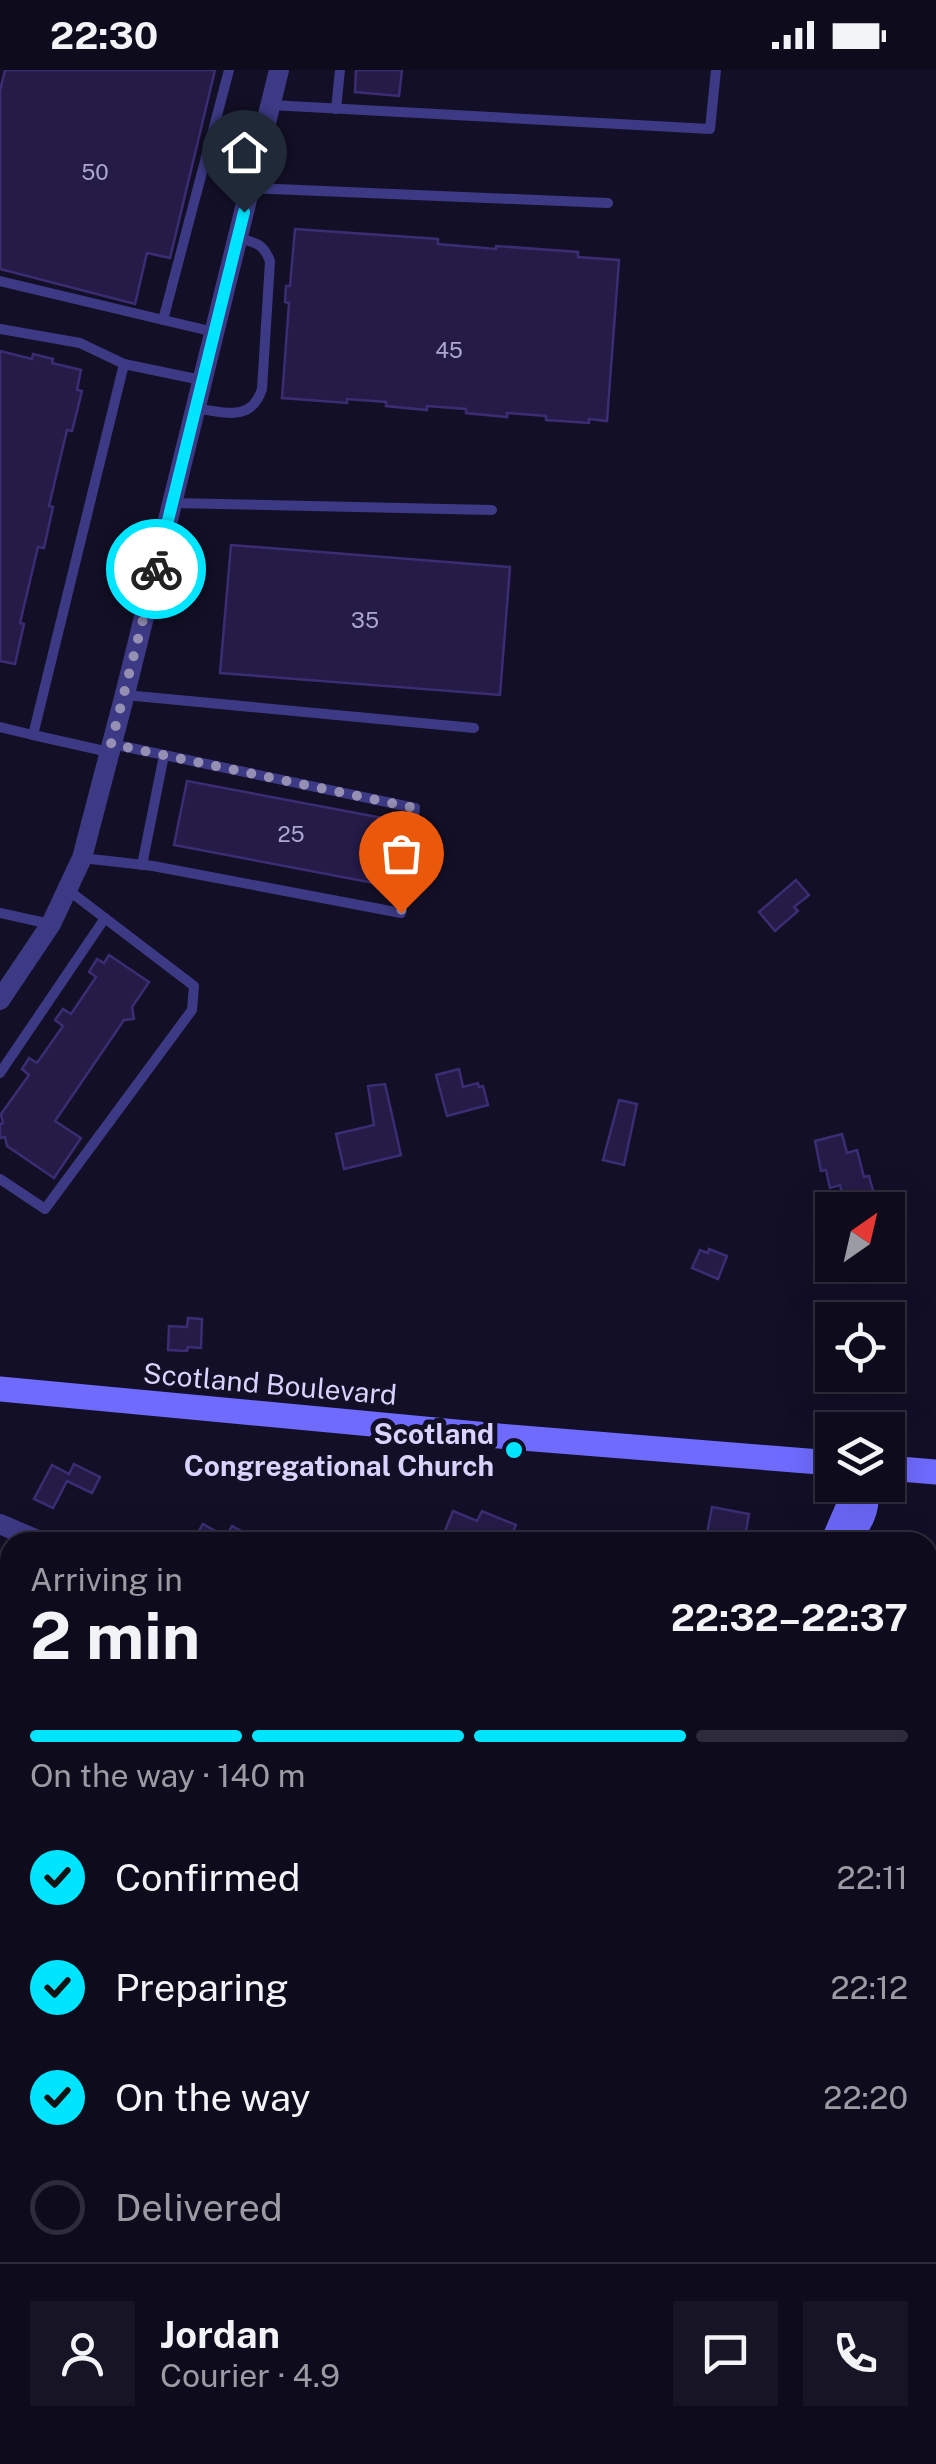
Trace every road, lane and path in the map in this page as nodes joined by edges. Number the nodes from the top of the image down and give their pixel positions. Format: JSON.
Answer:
{"nodes":[{"id":1,"x":229,"y":70,"type":"edge"},
{"id":2,"x":279,"y":70,"type":"edge"},
{"id":3,"x":340,"y":70,"type":"edge"},
{"id":4,"x":716,"y":70,"type":"edge"},
{"id":5,"x":270,"y":105,"type":"junction"},
{"id":6,"x":336,"y":108,"type":"junction"},
{"id":7,"x":250,"y":188,"type":"junction"},
{"id":8,"x":608,"y":203,"type":"dead end"},
{"id":9,"x":237,"y":237,"type":"junction"},
{"id":10,"x":0,"y":281,"type":"edge"},
{"id":11,"x":163,"y":320,"type":"junction"},
{"id":12,"x":0,"y":329,"type":"edge"},
{"id":13,"x":214,"y":332,"type":"junction"},
{"id":14,"x":124,"y":364,"type":"junction"},
{"id":15,"x":201,"y":380,"type":"junction"},
{"id":16,"x":194,"y":408,"type":"junction"},
{"id":17,"x":172,"y":503,"type":"junction"},
{"id":18,"x":492,"y":510,"type":"dead end"},
{"id":19,"x":124,"y":695,"type":"junction"},
{"id":20,"x":0,"y":727,"type":"edge"},
{"id":21,"x":474,"y":728,"type":"dead end"},
{"id":22,"x":32,"y":735,"type":"junction"},
{"id":23,"x":110,"y":748,"type":"junction"},
{"id":24,"x":164,"y":755,"type":"junction"},
{"id":25,"x":82,"y":858,"type":"junction"},
{"id":26,"x":142,"y":865,"type":"junction"},
{"id":27,"x":68,"y":890,"type":"junction"},
{"id":28,"x":0,"y":913,"type":"edge"},
{"id":29,"x":106,"y":918,"type":"junction"},
{"id":30,"x":52,"y":924,"type":"junction"},
{"id":31,"x":0,"y":1000,"type":"edge"},
{"id":32,"x":0,"y":1072,"type":"edge"},
{"id":33,"x":0,"y":1178,"type":"edge"},
{"id":34,"x":0,"y":1389,"type":"edge"},
{"id":35,"x":815,"y":1462,"type":"edge"},
{"id":36,"x":905,"y":1469,"type":"edge"},
{"id":37,"x":936,"y":1472,"type":"edge"},
{"id":38,"x":838,"y":1532,"type":"edge"},
{"id":39,"x":854,"y":1532,"type":"edge"}],
"edges":[{"from":1,"to":11,"type":"lane"},
{"from":2,"to":5,"type":"street"},
{"from":3,"to":6,"type":"lane"},
{"from":4,"to":6,"type":"lane"},
{"from":5,"to":6,"type":"lane"},
{"from":5,"to":7,"type":"street"},
{"from":7,"to":8,"type":"lane"},
{"from":7,"to":9,"type":"street"},
{"from":9,"to":13,"type":"street"},
{"from":9,"to":16,"type":"lane"},
{"from":10,"to":11,"type":"lane"},
{"from":11,"to":13,"type":"lane"},
{"from":12,"to":14,"type":"lane"},
{"from":13,"to":15,"type":"street"},
{"from":14,"to":15,"type":"lane"},
{"from":14,"to":22,"type":"lane"},
{"from":15,"to":16,"type":"street"},
{"from":16,"to":17,"type":"street"},
{"from":17,"to":18,"type":"lane"},
{"from":17,"to":19,"type":"street"},
{"from":19,"to":21,"type":"lane"},
{"from":19,"to":23,"type":"street"},
{"from":20,"to":22,"type":"lane"},
{"from":22,"to":23,"type":"lane"},
{"from":23,"to":24,"type":"lane"},
{"from":23,"to":25,"type":"street"},
{"from":24,"to":26,"type":"lane"},
{"from":24,"to":26,"type":"lane"},
{"from":25,"to":26,"type":"lane"},
{"from":25,"to":27,"type":"street"},
{"from":27,"to":29,"type":"lane"},
{"from":27,"to":30,"type":"street"},
{"from":28,"to":30,"type":"lane"},
{"from":29,"to":32,"type":"lane"},
{"from":29,"to":33,"type":"lane"},
{"from":30,"to":31,"type":"street"},
{"from":34,"to":35,"type":"main road","name":"Scotland Boulevard"},
{"from":36,"to":37,"type":"main road"},
{"from":38,"to":39,"type":"main road"}]}
